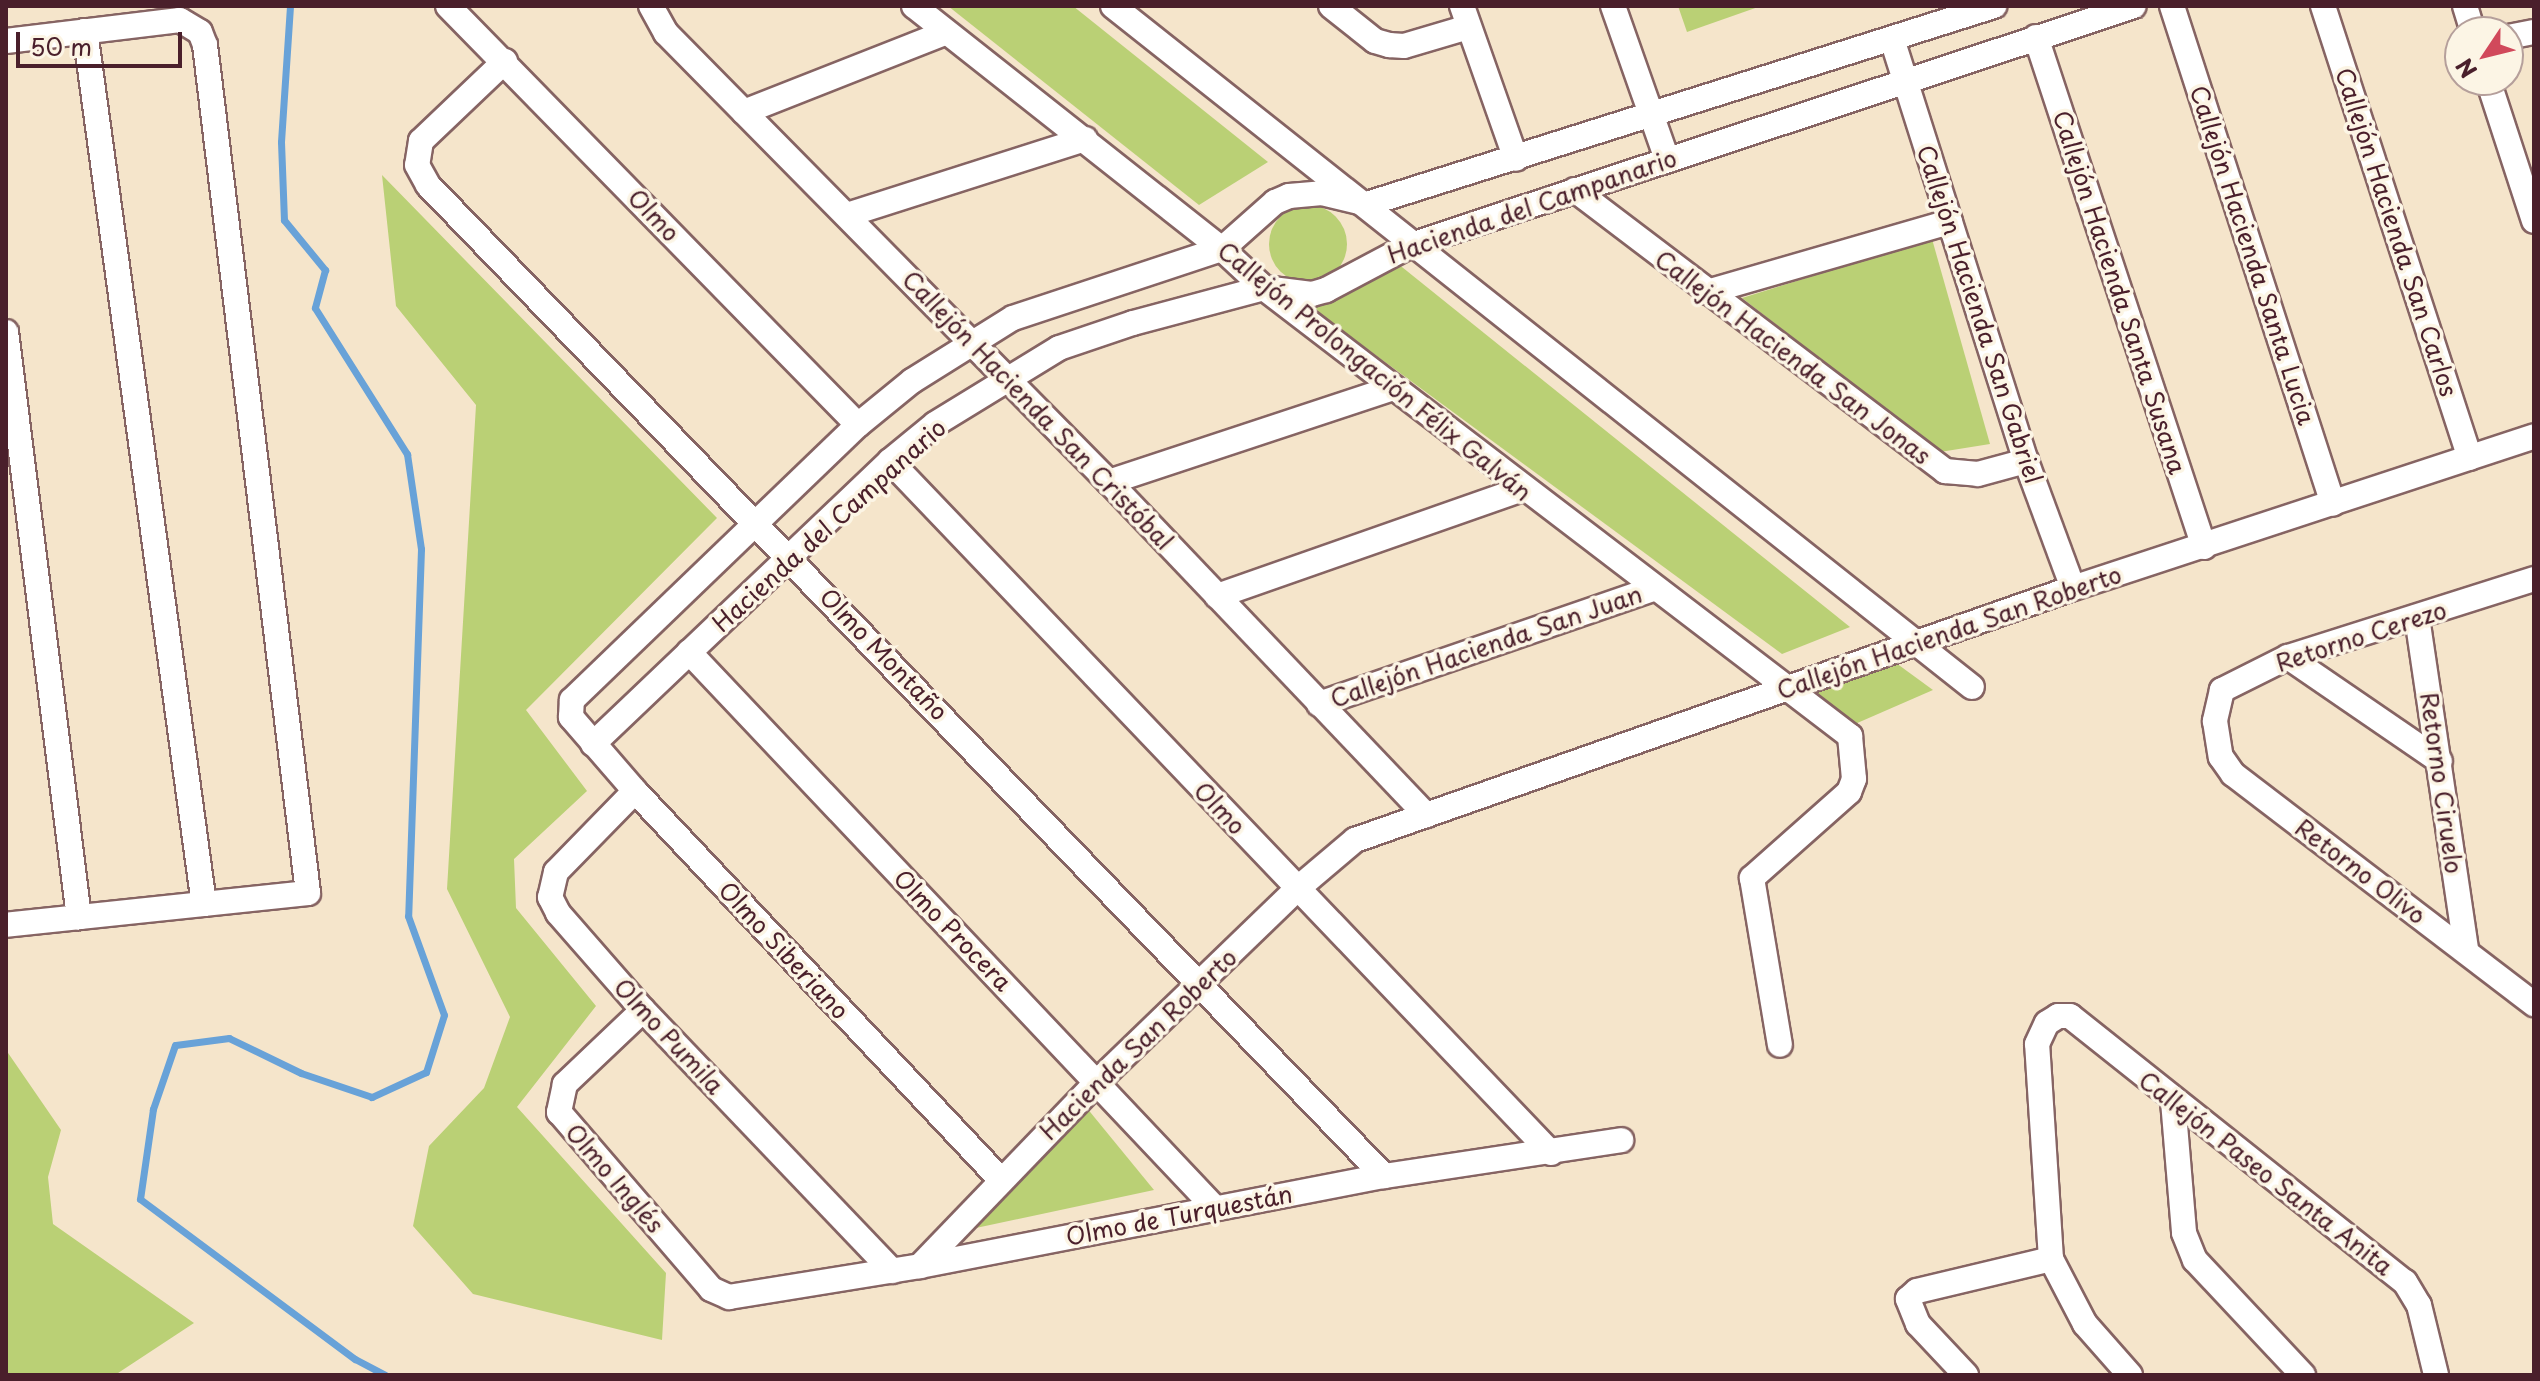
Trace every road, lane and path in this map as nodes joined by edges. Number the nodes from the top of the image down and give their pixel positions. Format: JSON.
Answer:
{"nodes":[{"id":1,"x":448,"y":6,"type":"edge"},
{"id":2,"x":651,"y":6,"type":"edge"},
{"id":3,"x":914,"y":6,"type":"edge"},
{"id":4,"x":1113,"y":6,"type":"edge"},
{"id":5,"x":1331,"y":6,"type":"edge"},
{"id":6,"x":1613,"y":6,"type":"edge"},
{"id":7,"x":1994,"y":6,"type":"edge"},
{"id":8,"x":2134,"y":6,"type":"edge"},
{"id":9,"x":2172,"y":6,"type":"edge"},
{"id":10,"x":2323,"y":6,"type":"edge"},
{"id":11,"x":1465,"y":17,"type":"edge"},
{"id":12,"x":85,"y":31,"type":"junction"},
{"id":13,"x":945,"y":33,"type":"junction"},
{"id":14,"x":2036,"y":37,"type":"junction"},
{"id":15,"x":1892,"y":39,"type":"junction"},
{"id":16,"x":6,"y":41,"type":"edge"},
{"id":17,"x":505,"y":61,"type":"junction"},
{"id":18,"x":1904,"y":79,"type":"junction"},
{"id":19,"x":2494,"y":96,"type":"edge"},
{"id":20,"x":744,"y":112,"type":"junction"},
{"id":21,"x":1651,"y":117,"type":"junction"},
{"id":22,"x":1085,"y":139,"type":"junction"},
{"id":23,"x":1516,"y":159,"type":"junction"},
{"id":24,"x":1667,"y":159,"type":"junction"},
{"id":25,"x":2526,"y":176,"type":"edge"},
{"id":26,"x":1575,"y":190,"type":"junction"},
{"id":27,"x":1367,"y":204,"type":"junction"},
{"id":28,"x":847,"y":215,"type":"junction"},
{"id":29,"x":2534,"y":221,"type":"edge"},
{"id":30,"x":1950,"y":222,"type":"junction"},
{"id":31,"x":1411,"y":245,"type":"junction"},
{"id":32,"x":1222,"y":249,"type":"junction"},
{"id":33,"x":1264,"y":288,"type":"junction"},
{"id":34,"x":1707,"y":292,"type":"junction"},
{"id":35,"x":6,"y":332,"type":"edge"},
{"id":36,"x":971,"y":341,"type":"junction"},
{"id":37,"x":1006,"y":378,"type":"junction"},
{"id":38,"x":1393,"y":388,"type":"junction"},
{"id":39,"x":858,"y":425,"type":"junction"},
{"id":40,"x":2534,"y":436,"type":"edge"},
{"id":41,"x":2470,"y":458,"type":"junction"},
{"id":42,"x":890,"y":461,"type":"junction"},
{"id":43,"x":2026,"y":461,"type":"junction"},
{"id":44,"x":1109,"y":482,"type":"junction"},
{"id":45,"x":1523,"y":489,"type":"junction"},
{"id":46,"x":2333,"y":504,"type":"junction"},
{"id":47,"x":757,"y":521,"type":"junction"},
{"id":48,"x":2204,"y":547,"type":"junction"},
{"id":49,"x":790,"y":556,"type":"junction"},
{"id":50,"x":2534,"y":579,"type":"edge"},
{"id":51,"x":2073,"y":588,"type":"junction"},
{"id":52,"x":1653,"y":589,"type":"junction"},
{"id":53,"x":1217,"y":596,"type":"junction"},
{"id":54,"x":2417,"y":617,"type":"junction"},
{"id":55,"x":1919,"y":644,"type":"junction"},
{"id":56,"x":689,"y":652,"type":"junction"},
{"id":57,"x":2288,"y":657,"type":"junction"},
{"id":58,"x":1972,"y":687,"type":"dead end"},
{"id":59,"x":1788,"y":688,"type":"junction"},
{"id":60,"x":1319,"y":704,"type":"junction"},
{"id":61,"x":571,"y":717,"type":"joint"},
{"id":62,"x":2215,"y":721,"type":"joint"},
{"id":63,"x":593,"y":744,"type":"junction"},
{"id":64,"x":2440,"y":761,"type":"junction"},
{"id":65,"x":635,"y":791,"type":"junction"},
{"id":66,"x":1426,"y":815,"type":"junction"},
{"id":67,"x":1367,"y":834,"type":"joint"},
{"id":68,"x":1297,"y":889,"type":"junction"},
{"id":69,"x":204,"y":904,"type":"junction"},
{"id":70,"x":79,"y":917,"type":"junction"},
{"id":71,"x":6,"y":925,"type":"edge"},
{"id":72,"x":2466,"y":950,"type":"junction"},
{"id":73,"x":1198,"y":985,"type":"junction"},
{"id":74,"x":2534,"y":1004,"type":"edge"},
{"id":75,"x":643,"y":1010,"type":"junction"},
{"id":76,"x":1780,"y":1045,"type":"dead end"},
{"id":77,"x":1097,"y":1082,"type":"junction"},
{"id":78,"x":2173,"y":1101,"type":"junction"},
{"id":79,"x":1621,"y":1140,"type":"dead end"},
{"id":80,"x":1551,"y":1153,"type":"junction"},
{"id":81,"x":1384,"y":1176,"type":"junction"},
{"id":82,"x":1001,"y":1180,"type":"junction"},
{"id":83,"x":1215,"y":1208,"type":"junction"},
{"id":84,"x":2051,"y":1259,"type":"junction"},
{"id":85,"x":920,"y":1266,"type":"junction"},
{"id":86,"x":892,"y":1271,"type":"junction"},
{"id":87,"x":738,"y":1297,"type":"joint"},
{"id":88,"x":1966,"y":1375,"type":"edge"},
{"id":89,"x":2130,"y":1375,"type":"edge"},
{"id":90,"x":2303,"y":1375,"type":"edge"},
{"id":91,"x":2436,"y":1375,"type":"edge"}],
"edges":[{"from":1,"to":17,"type":"street","name":"Olmo"},
{"from":2,"to":20,"type":"street","name":"Callejón Hacienda San Cristóbal"},
{"from":3,"to":13,"type":"street","name":"Callejón Prolongación Félix Galván"},
{"from":4,"to":27,"type":"street"},
{"from":5,"to":11,"type":"street"},
{"from":6,"to":21,"type":"street"},
{"from":7,"to":15,"type":"street","name":"Hacienda del Campanario"},
{"from":8,"to":14,"type":"street","name":"Hacienda del Campanario"},
{"from":9,"to":46,"type":"street","name":"Callejón Hacienda Santa Lucia"},
{"from":10,"to":41,"type":"street","name":"Callejón Hacienda San Carlos"},
{"from":11,"to":23,"type":"street"},
{"from":12,"to":16,"type":"street"},
{"from":12,"to":69,"type":"street"},
{"from":12,"to":69,"type":"street"},
{"from":13,"to":20,"type":"street"},
{"from":13,"to":22,"type":"street","name":"Callejón Prolongación Félix Galván"},
{"from":14,"to":18,"type":"street","name":"Hacienda del Campanario"},
{"from":14,"to":48,"type":"street","name":"Callejón Hacienda Santa Susana"},
{"from":15,"to":18,"type":"street","name":"Callejón Hacienda San Gabriel"},
{"from":15,"to":21,"type":"street","name":"Hacienda del Campanario"},
{"from":17,"to":39,"type":"street","name":"Olmo"},
{"from":17,"to":47,"type":"street","name":"Olmo Montaño"},
{"from":18,"to":24,"type":"street","name":"Hacienda del Campanario"},
{"from":18,"to":30,"type":"street","name":"Callejón Hacienda San Gabriel"},
{"from":19,"to":25,"type":"street"},
{"from":20,"to":28,"type":"street","name":"Callejón Hacienda San Cristóbal"},
{"from":21,"to":23,"type":"street","name":"Hacienda del Campanario"},
{"from":21,"to":24,"type":"street"},
{"from":22,"to":28,"type":"street"},
{"from":22,"to":32,"type":"street","name":"Callejón Prolongación Félix Galván"},
{"from":23,"to":27,"type":"street","name":"Hacienda del Campanario"},
{"from":24,"to":26,"type":"street","name":"Hacienda del Campanario"},
{"from":25,"to":29,"type":"street"},
{"from":26,"to":31,"type":"street","name":"Hacienda del Campanario"},
{"from":26,"to":34,"type":"street","name":"Callejón Hacienda San Jonas"},
{"from":27,"to":31,"type":"street"},
{"from":27,"to":32,"type":"street","name":"Hacienda del Campanario"},
{"from":28,"to":36,"type":"street","name":"Callejón Hacienda San Cristóbal"},
{"from":30,"to":34,"type":"street"},
{"from":30,"to":43,"type":"street","name":"Callejón Hacienda San Gabriel"},
{"from":31,"to":33,"type":"street","name":"Hacienda del Campanario"},
{"from":31,"to":55,"type":"street"},
{"from":32,"to":33,"type":"street","name":"Callejón Prolongación Félix Galván"},
{"from":32,"to":36,"type":"street","name":"Hacienda del Campanario"},
{"from":33,"to":37,"type":"street","name":"Hacienda del Campanario"},
{"from":33,"to":38,"type":"street","name":"Callejón Prolongación Félix Galván"},
{"from":34,"to":43,"type":"street","name":"Callejón Hacienda San Jonas"},
{"from":35,"to":70,"type":"street"},
{"from":36,"to":37,"type":"street","name":"Callejón Hacienda San Cristóbal"},
{"from":36,"to":39,"type":"street","name":"Hacienda del Campanario"},
{"from":37,"to":42,"type":"street","name":"Hacienda del Campanario"},
{"from":37,"to":44,"type":"street","name":"Callejón Hacienda San Cristóbal"},
{"from":38,"to":44,"type":"street"},
{"from":38,"to":45,"type":"street","name":"Callejón Prolongación Félix Galván"},
{"from":39,"to":47,"type":"street","name":"Hacienda del Campanario"},
{"from":40,"to":41,"type":"street","name":"Callejón Hacienda San Roberto"},
{"from":41,"to":46,"type":"street","name":"Callejón Hacienda San Roberto"},
{"from":42,"to":49,"type":"street","name":"Hacienda del Campanario"},
{"from":42,"to":68,"type":"street","name":"Olmo"},
{"from":43,"to":51,"type":"street","name":"Callejón Hacienda San Gabriel"},
{"from":44,"to":53,"type":"street","name":"Callejón Hacienda San Cristóbal"},
{"from":45,"to":52,"type":"street","name":"Callejón Prolongación Félix Galván"},
{"from":45,"to":53,"type":"street"},
{"from":46,"to":48,"type":"street","name":"Callejón Hacienda San Roberto"},
{"from":47,"to":49,"type":"street","name":"Olmo Montaño"},
{"from":47,"to":61,"type":"street","name":"Hacienda del Campanario"},
{"from":48,"to":51,"type":"street","name":"Callejón Hacienda San Roberto"},
{"from":49,"to":56,"type":"street","name":"Hacienda del Campanario"},
{"from":49,"to":73,"type":"street","name":"Olmo Montaño"},
{"from":50,"to":54,"type":"street","name":"Retorno Cerezo"},
{"from":51,"to":55,"type":"street","name":"Callejón Hacienda San Roberto"},
{"from":52,"to":59,"type":"street","name":"Callejón Prolongación Félix Galván"},
{"from":52,"to":60,"type":"street","name":"Callejón Hacienda San Juan"},
{"from":53,"to":60,"type":"street","name":"Callejón Hacienda San Cristóbal"},
{"from":54,"to":57,"type":"street","name":"Retorno Cerezo"},
{"from":54,"to":64,"type":"street","name":"Retorno Ciruelo"},
{"from":55,"to":58,"type":"street"},
{"from":55,"to":59,"type":"street","name":"Callejón Hacienda San Roberto"},
{"from":56,"to":63,"type":"street","name":"Hacienda del Campanario"},
{"from":56,"to":77,"type":"street","name":"Olmo Procera"},
{"from":57,"to":62,"type":"street","name":"Retorno Cerezo"},
{"from":57,"to":64,"type":"street"},
{"from":59,"to":66,"type":"street","name":"Callejón Hacienda San Roberto"},
{"from":59,"to":76,"type":"street","name":"Callejón Prolongación Félix Galván"},
{"from":60,"to":66,"type":"street","name":"Callejón Hacienda San Cristóbal"},
{"from":61,"to":63,"type":"street","name":"Olmo Siberiano"},
{"from":62,"to":72,"type":"street","name":"Retorno Olivo"},
{"from":63,"to":65,"type":"street","name":"Olmo Siberiano"},
{"from":64,"to":72,"type":"street","name":"Retorno Ciruelo"},
{"from":65,"to":75,"type":"street","name":"Olmo Pumila"},
{"from":65,"to":82,"type":"street","name":"Olmo Siberiano"},
{"from":66,"to":67,"type":"street","name":"Callejón Hacienda San Roberto"},
{"from":67,"to":68,"type":"street","name":"Hacienda San Roberto"},
{"from":68,"to":73,"type":"street","name":"Hacienda San Roberto"},
{"from":68,"to":80,"type":"street","name":"Olmo"},
{"from":69,"to":70,"type":"street"},
{"from":70,"to":71,"type":"street"},
{"from":72,"to":74,"type":"street","name":"Retorno Olivo"},
{"from":73,"to":77,"type":"street","name":"Hacienda San Roberto"},
{"from":73,"to":81,"type":"street","name":"Olmo Montaño"},
{"from":75,"to":86,"type":"street","name":"Olmo Pumila"},
{"from":75,"to":87,"type":"street","name":"Olmo Inglés"},
{"from":77,"to":82,"type":"street","name":"Hacienda San Roberto"},
{"from":77,"to":83,"type":"street","name":"Olmo Procera"},
{"from":78,"to":84,"type":"street","name":"Callejón Paseo Santa Anita"},
{"from":78,"to":90,"type":"street"},
{"from":78,"to":91,"type":"street","name":"Callejón Paseo Santa Anita"},
{"from":79,"to":80,"type":"street","name":"Olmo de Turquestán"},
{"from":80,"to":81,"type":"street","name":"Olmo de Turquestán"},
{"from":81,"to":83,"type":"street","name":"Olmo de Turquestán"},
{"from":82,"to":85,"type":"street","name":"Hacienda San Roberto"},
{"from":83,"to":85,"type":"street","name":"Olmo de Turquestán"},
{"from":84,"to":88,"type":"street"},
{"from":84,"to":89,"type":"street"},
{"from":85,"to":86,"type":"street","name":"Olmo de Turquestán"},
{"from":86,"to":87,"type":"street","name":"Olmo de Turquestán"}]}
